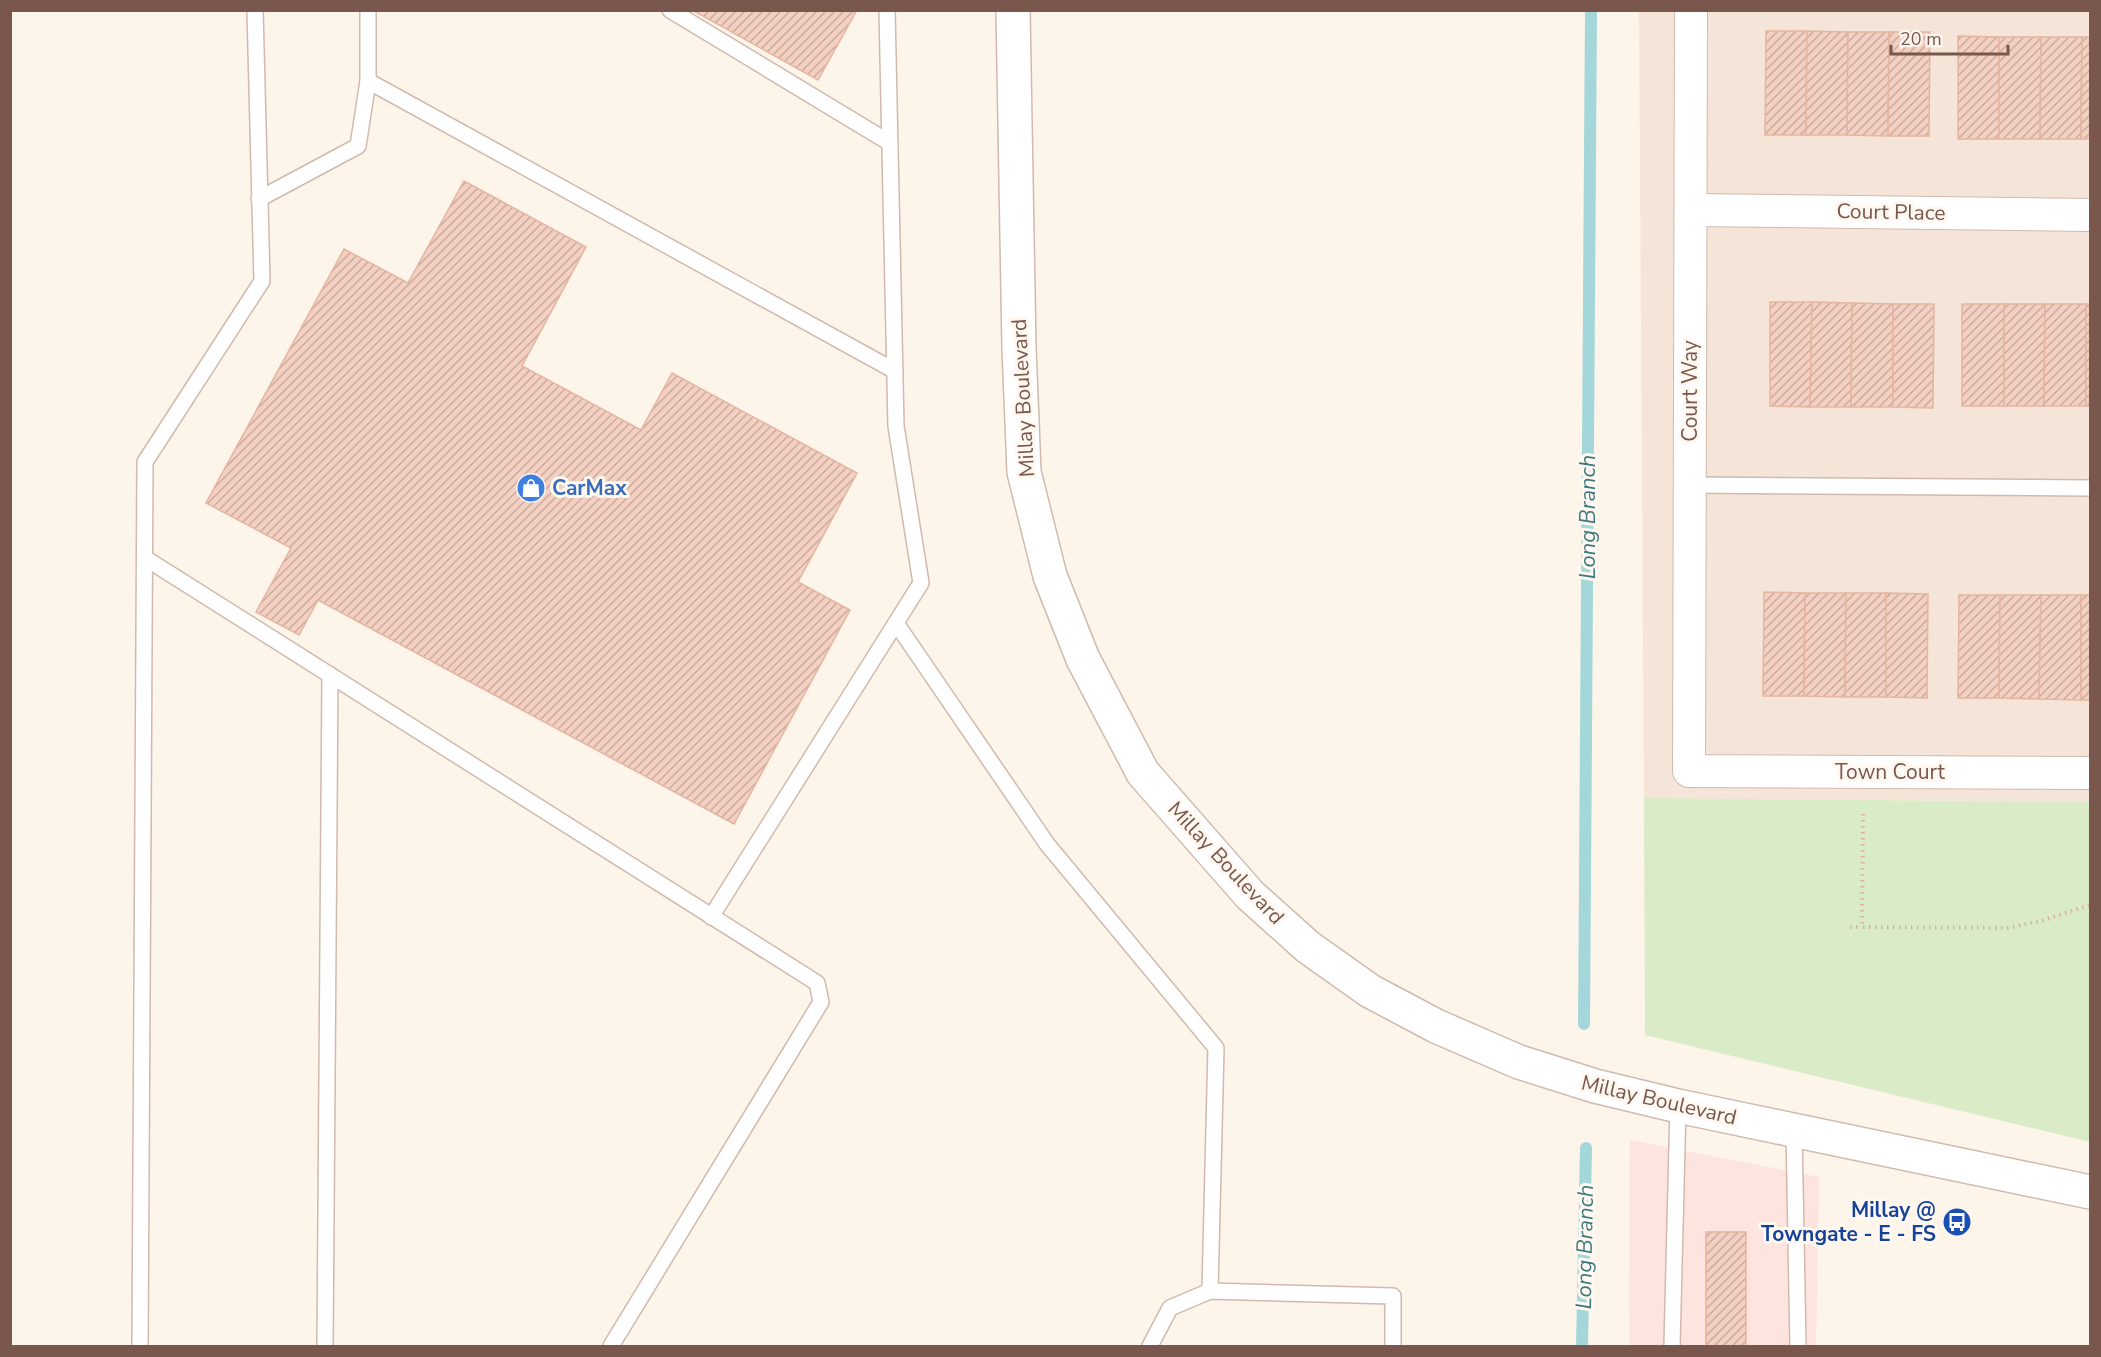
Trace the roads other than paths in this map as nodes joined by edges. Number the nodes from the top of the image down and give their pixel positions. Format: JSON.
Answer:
{"nodes":[{"id":1,"x":255,"y":10,"type":"edge"},
{"id":2,"x":368,"y":10,"type":"edge"},
{"id":3,"x":670,"y":10,"type":"edge"},
{"id":4,"x":887,"y":10,"type":"edge"},
{"id":5,"x":1013,"y":10,"type":"edge"},
{"id":6,"x":1691,"y":10,"type":"edge"},
{"id":7,"x":368,"y":81,"type":"junction"},
{"id":8,"x":890,"y":143,"type":"junction"},
{"id":9,"x":259,"y":199,"type":"junction"},
{"id":10,"x":1691,"y":210,"type":"junction"},
{"id":11,"x":2091,"y":215,"type":"edge"},
{"id":12,"x":895,"y":371,"type":"junction"},
{"id":13,"x":1690,"y":485,"type":"junction"},
{"id":14,"x":2091,"y":488,"type":"edge"},
{"id":15,"x":145,"y":558,"type":"junction"},
{"id":16,"x":896,"y":623,"type":"junction"},
{"id":17,"x":330,"y":675,"type":"junction"},
{"id":18,"x":1689,"y":771,"type":"joint"},
{"id":19,"x":2091,"y":773,"type":"edge"},
{"id":20,"x":711,"y":917,"type":"junction"},
{"id":21,"x":1678,"y":1106,"type":"junction"},
{"id":22,"x":1794,"y":1130,"type":"junction"},
{"id":23,"x":2091,"y":1192,"type":"edge"},
{"id":24,"x":1210,"y":1291,"type":"junction"},
{"id":25,"x":140,"y":1347,"type":"edge"},
{"id":26,"x":325,"y":1347,"type":"edge"},
{"id":27,"x":611,"y":1347,"type":"edge"},
{"id":28,"x":1150,"y":1347,"type":"edge"},
{"id":29,"x":1393,"y":1347,"type":"edge"},
{"id":30,"x":1672,"y":1347,"type":"edge"},
{"id":31,"x":1798,"y":1347,"type":"edge"}],
"edges":[{"from":1,"to":9,"type":"lane"},
{"from":2,"to":7,"type":"lane"},
{"from":3,"to":8,"type":"lane"},
{"from":4,"to":8,"type":"lane"},
{"from":5,"to":21,"type":"street","name":"Millay Boulevard"},
{"from":6,"to":10,"type":"street","name":"Court Way"},
{"from":7,"to":9,"type":"lane"},
{"from":7,"to":12,"type":"lane"},
{"from":8,"to":12,"type":"lane"},
{"from":9,"to":15,"type":"lane"},
{"from":10,"to":11,"type":"street","name":"Court Place"},
{"from":10,"to":13,"type":"street","name":"Court Way"},
{"from":12,"to":16,"type":"lane"},
{"from":13,"to":14,"type":"lane"},
{"from":13,"to":18,"type":"street","name":"Court Way"},
{"from":15,"to":17,"type":"lane"},
{"from":15,"to":25,"type":"lane"},
{"from":16,"to":20,"type":"lane"},
{"from":16,"to":24,"type":"lane"},
{"from":17,"to":20,"type":"lane"},
{"from":17,"to":26,"type":"lane"},
{"from":18,"to":19,"type":"street","name":"Town Court"},
{"from":20,"to":27,"type":"lane"},
{"from":21,"to":22,"type":"street","name":"Millay Boulevard"},
{"from":21,"to":30,"type":"lane"},
{"from":22,"to":23,"type":"street","name":"Millay Boulevard"},
{"from":22,"to":31,"type":"lane"},
{"from":24,"to":28,"type":"lane"},
{"from":24,"to":29,"type":"lane"}]}
